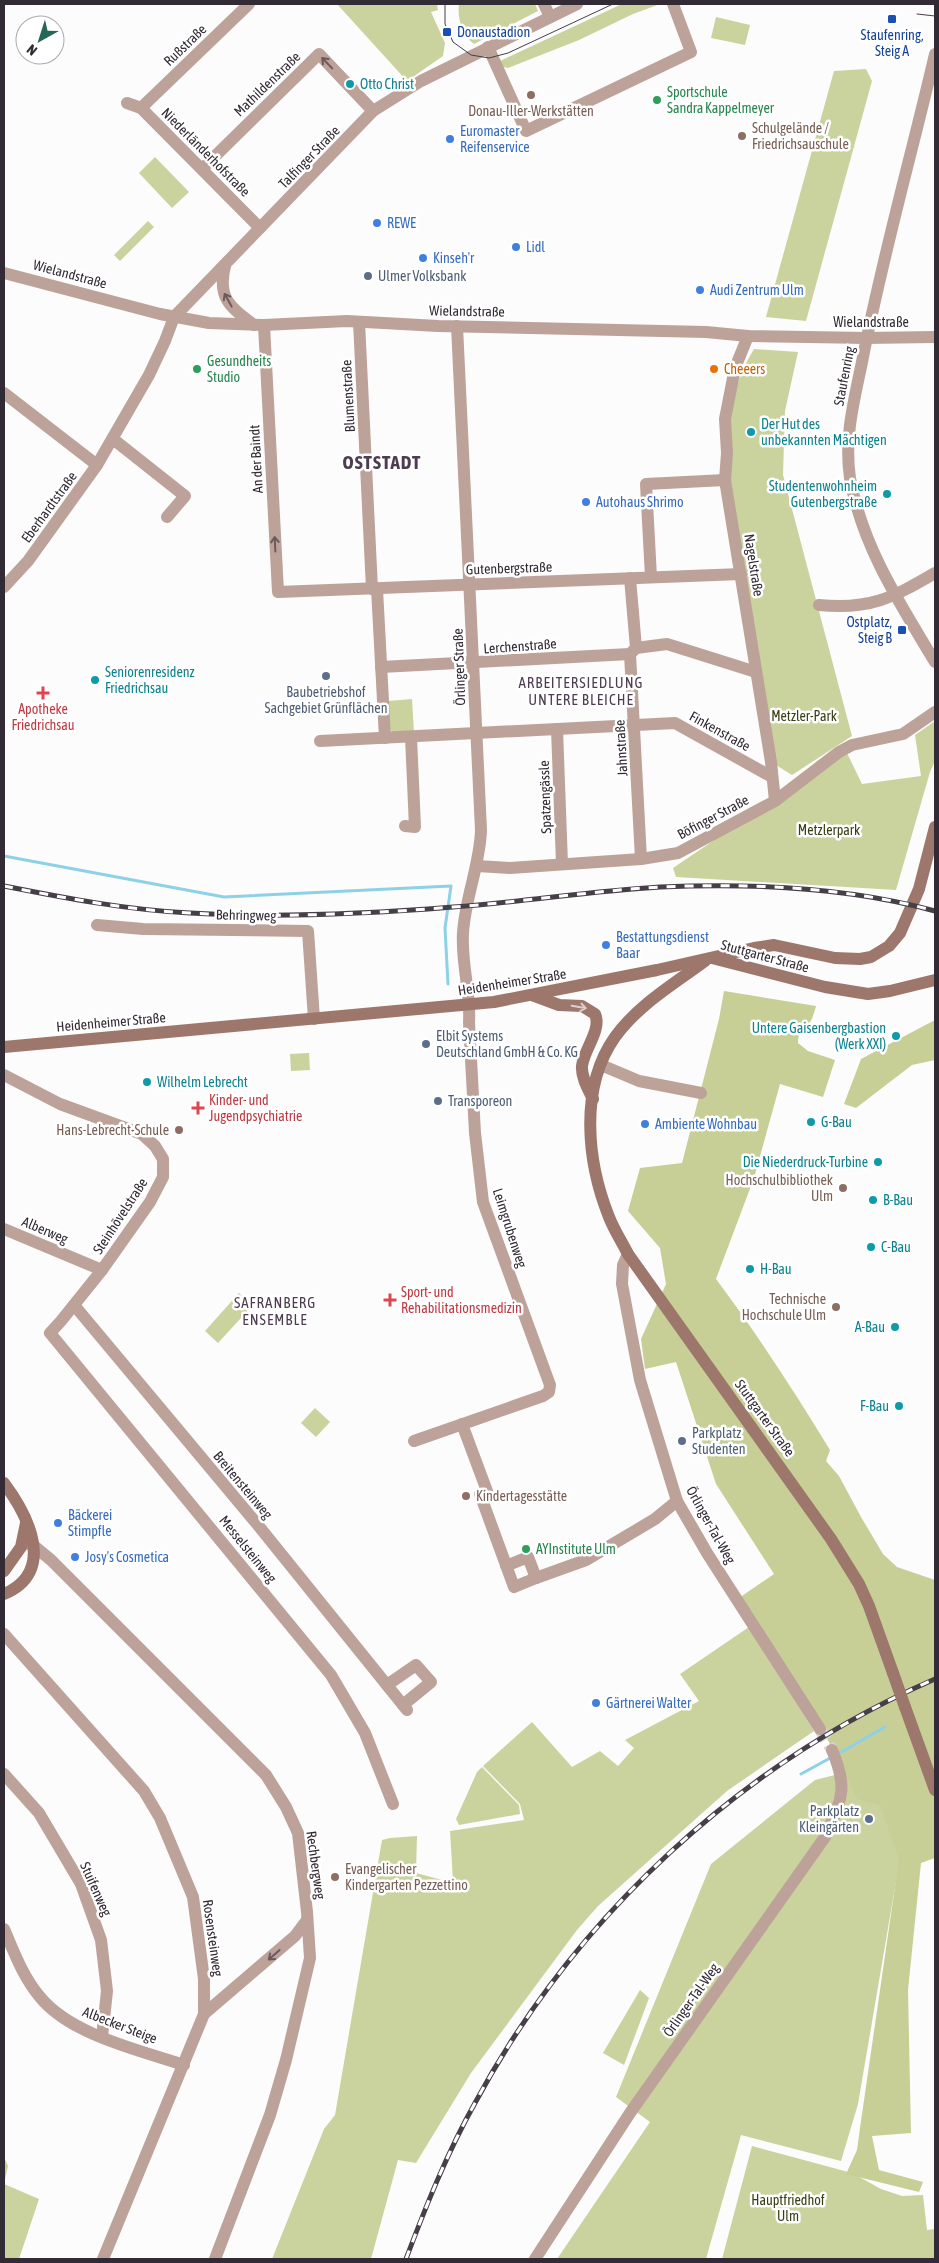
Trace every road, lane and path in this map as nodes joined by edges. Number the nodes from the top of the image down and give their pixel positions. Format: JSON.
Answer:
{"nodes":[{"id":1,"x":249,"y":4,"type":"edge"},
{"id":2,"x":544,"y":4,"type":"edge"},
{"id":3,"x":577,"y":4,"type":"edge"},
{"id":4,"x":673,"y":4,"type":"edge"},
{"id":5,"x":550,"y":17,"type":"junction"},
{"id":6,"x":488,"y":47,"type":"junction"},
{"id":7,"x":935,"y":54,"type":"edge"},
{"id":8,"x":127,"y":103,"type":"dead end"},
{"id":9,"x":141,"y":108,"type":"junction"},
{"id":10,"x":373,"y":111,"type":"junction"},
{"id":11,"x":202,"y":169,"type":"junction"},
{"id":12,"x":260,"y":228,"type":"junction"},
{"id":13,"x":226,"y":265,"type":"junction"},
{"id":14,"x":4,"y":273,"type":"edge"},
{"id":15,"x":174,"y":318,"type":"junction"},
{"id":16,"x":359,"y":322,"type":"junction"},
{"id":17,"x":259,"y":325,"type":"junction"},
{"id":18,"x":458,"y":326,"type":"junction"},
{"id":19,"x":748,"y":336,"type":"junction"},
{"id":20,"x":935,"y":337,"type":"edge"},
{"id":21,"x":866,"y":338,"type":"junction"},
{"id":22,"x":4,"y":393,"type":"edge"},
{"id":23,"x":113,"y":439,"type":"junction"},
{"id":24,"x":97,"y":466,"type":"junction"},
{"id":25,"x":725,"y":480,"type":"junction"},
{"id":26,"x":167,"y":517,"type":"dead end"},
{"id":27,"x":935,"y":573,"type":"edge"},
{"id":28,"x":741,"y":574,"type":"junction"},
{"id":29,"x":651,"y":577,"type":"junction"},
{"id":30,"x":630,"y":578,"type":"junction"},
{"id":31,"x":471,"y":584,"type":"junction"},
{"id":32,"x":4,"y":587,"type":"edge"},
{"id":33,"x":375,"y":589,"type":"junction"},
{"id":34,"x":278,"y":592,"type":"joint"},
{"id":35,"x":895,"y":595,"type":"junction"},
{"id":36,"x":819,"y":605,"type":"dead end"},
{"id":37,"x":633,"y":651,"type":"junction"},
{"id":38,"x":935,"y":662,"type":"edge"},
{"id":39,"x":473,"y":664,"type":"junction"},
{"id":40,"x":381,"y":667,"type":"junction"},
{"id":41,"x":756,"y":672,"type":"junction"},
{"id":42,"x":935,"y":712,"type":"edge"},
{"id":43,"x":635,"y":725,"type":"junction"},
{"id":44,"x":557,"y":729,"type":"junction"},
{"id":45,"x":477,"y":734,"type":"junction"},
{"id":46,"x":411,"y":737,"type":"junction"},
{"id":47,"x":385,"y":738,"type":"junction"},
{"id":48,"x":320,"y":741,"type":"dead end"},
{"id":49,"x":772,"y":777,"type":"junction"},
{"id":50,"x":775,"y":801,"type":"junction"},
{"id":51,"x":406,"y":826,"type":"dead end"},
{"id":52,"x":935,"y":827,"type":"edge"},
{"id":53,"x":641,"y":858,"type":"junction"},
{"id":54,"x":562,"y":864,"type":"junction"},
{"id":55,"x":476,"y":866,"type":"junction"},
{"id":56,"x":97,"y":925,"type":"dead end"},
{"id":57,"x":710,"y":957,"type":"junction"},
{"id":58,"x":935,"y":980,"type":"edge"},
{"id":59,"x":532,"y":995,"type":"junction"},
{"id":60,"x":470,"y":1005,"type":"junction"},
{"id":61,"x":314,"y":1018,"type":"junction"},
{"id":62,"x":4,"y":1046,"type":"edge"},
{"id":63,"x":601,"y":1065,"type":"junction"},
{"id":64,"x":4,"y":1075,"type":"edge"},
{"id":65,"x":701,"y":1093,"type":"dead end"},
{"id":66,"x":593,"y":1099,"type":"junction"},
{"id":67,"x":4,"y":1229,"type":"edge"},
{"id":68,"x":628,"y":1254,"type":"junction"},
{"id":69,"x":102,"y":1270,"type":"junction"},
{"id":70,"x":74,"y":1305,"type":"junction"},
{"id":71,"x":50,"y":1333,"type":"joint"},
{"id":72,"x":462,"y":1424,"type":"junction"},
{"id":73,"x":414,"y":1441,"type":"dead end"},
{"id":74,"x":4,"y":1483,"type":"edge"},
{"id":75,"x":678,"y":1501,"type":"junction"},
{"id":76,"x":28,"y":1544,"type":"junction"},
{"id":77,"x":506,"y":1566,"type":"junction"},
{"id":78,"x":4,"y":1572,"type":"edge"},
{"id":79,"x":536,"y":1578,"type":"junction"},
{"id":80,"x":4,"y":1594,"type":"edge"},
{"id":81,"x":4,"y":1634,"type":"edge"},
{"id":82,"x":387,"y":1685,"type":"junction"},
{"id":83,"x":820,"y":1730,"type":"tunnel mouth"},
{"id":84,"x":834,"y":1755,"type":"tunnel mouth"},
{"id":85,"x":4,"y":1774,"type":"edge"},
{"id":86,"x":935,"y":1790,"type":"edge"},
{"id":87,"x":393,"y":1804,"type":"dead end"},
{"id":88,"x":307,"y":1920,"type":"junction"},
{"id":89,"x":4,"y":1929,"type":"edge"},
{"id":90,"x":204,"y":2014,"type":"junction"},
{"id":91,"x":102,"y":2037,"type":"junction"},
{"id":92,"x":184,"y":2065,"type":"junction"},
{"id":93,"x":103,"y":2259,"type":"edge"},
{"id":94,"x":215,"y":2259,"type":"edge"},
{"id":95,"x":535,"y":2259,"type":"edge"}],
"edges":[{"from":1,"to":9,"type":"street","name":"Rußstraße"},
{"from":2,"to":5,"type":"street"},
{"from":3,"to":5,"type":"street","name":"Talfinger Straße"},
{"from":4,"to":6,"type":"street"},
{"from":5,"to":6,"type":"street","name":"Talfinger Straße"},
{"from":6,"to":10,"type":"street","name":"Talfinger Straße"},
{"from":7,"to":21,"type":"street","name":"Staufenring"},
{"from":8,"to":9,"type":"street","name":"Niederländerhofstraße"},
{"from":9,"to":11,"type":"street","name":"Niederländerhofstraße"},
{"from":10,"to":11,"type":"street","name":"Mathildenstraße","one_way":true},
{"from":10,"to":12,"type":"street","name":"Talfinger Straße"},
{"from":11,"to":12,"type":"street","name":"Niederländerhofstraße"},
{"from":12,"to":13,"type":"street","name":"Talfinger Straße"},
{"from":13,"to":15,"type":"street","name":"Talfinger Straße"},
{"from":17,"to":13,"type":"street","one_way":true},
{"from":14,"to":15,"type":"street","name":"Wielandstraße"},
{"from":15,"to":17,"type":"street","name":"Wielandstraße"},
{"from":15,"to":23,"type":"street","name":"Eberhardtstraße"},
{"from":16,"to":17,"type":"street","name":"Wielandstraße"},
{"from":16,"to":18,"type":"street","name":"Wielandstraße"},
{"from":16,"to":33,"type":"street","name":"Blumenstraße"},
{"from":34,"to":17,"type":"street","name":"An der Baindt","one_way":true},
{"from":18,"to":19,"type":"street","name":"Wielandstraße"},
{"from":18,"to":31,"type":"street","name":"Örlinger Straße"},
{"from":19,"to":21,"type":"street","name":"Wielandstraße"},
{"from":19,"to":25,"type":"street","name":"Nagelstraße"},
{"from":20,"to":21,"type":"street","name":"Wielandstraße"},
{"from":21,"to":35,"type":"street","name":"Staufenring"},
{"from":22,"to":24,"type":"street","name":"Eberhardtstraße"},
{"from":23,"to":24,"type":"street","name":"Eberhardtstraße"},
{"from":23,"to":26,"type":"street"},
{"from":24,"to":32,"type":"street","name":"Eberhardtstraße"},
{"from":25,"to":28,"type":"street","name":"Nagelstraße"},
{"from":25,"to":29,"type":"street"},
{"from":27,"to":35,"type":"street"},
{"from":28,"to":29,"type":"street","name":"Gutenbergstraße"},
{"from":28,"to":41,"type":"street","name":"Nagelstraße"},
{"from":29,"to":30,"type":"street","name":"Gutenbergstraße"},
{"from":30,"to":31,"type":"street","name":"Gutenbergstraße"},
{"from":30,"to":37,"type":"street","name":"Jahnstraße"},
{"from":31,"to":33,"type":"street","name":"Gutenbergstraße"},
{"from":31,"to":39,"type":"street","name":"Örlinger Straße"},
{"from":33,"to":34,"type":"street","name":"Gutenbergstraße"},
{"from":33,"to":40,"type":"street","name":"Blumenstraße"},
{"from":35,"to":36,"type":"street"},
{"from":35,"to":38,"type":"street","name":"Staufenring"},
{"from":37,"to":39,"type":"street","name":"Lerchenstraße"},
{"from":37,"to":41,"type":"street","name":"Lerchenstraße"},
{"from":37,"to":43,"type":"street","name":"Jahnstraße"},
{"from":39,"to":40,"type":"street","name":"Lerchenstraße"},
{"from":39,"to":45,"type":"street","name":"Örlinger Straße"},
{"from":40,"to":47,"type":"street","name":"Blumenstraße"},
{"from":41,"to":49,"type":"street","name":"Nagelstraße"},
{"from":42,"to":50,"type":"street","name":"Böfinger Straße"},
{"from":43,"to":44,"type":"street","name":"Finkenstraße"},
{"from":43,"to":49,"type":"street","name":"Finkenstraße"},
{"from":43,"to":53,"type":"street","name":"Jahnstraße"},
{"from":44,"to":45,"type":"street","name":"Finkenstraße"},
{"from":44,"to":54,"type":"street","name":"Spatzengässle"},
{"from":45,"to":46,"type":"street","name":"Finkenstraße"},
{"from":45,"to":55,"type":"street","name":"Örlinger Straße"},
{"from":46,"to":47,"type":"street","name":"Finkenstraße"},
{"from":46,"to":51,"type":"street"},
{"from":47,"to":48,"type":"street","name":"Finkenstraße"},
{"from":49,"to":50,"type":"street","name":"Nagelstraße"},
{"from":50,"to":53,"type":"street","name":"Böfinger Straße"},
{"from":52,"to":57,"type":"main road","name":"Heidenheimer Straße"},
{"from":53,"to":54,"type":"street","name":"Böfinger Straße"},
{"from":54,"to":55,"type":"street","name":"Böfinger Straße"},
{"from":55,"to":60,"type":"street","name":"Örlinger Straße"},
{"from":56,"to":61,"type":"street","name":"Behringweg"},
{"from":57,"to":58,"type":"main road","name":"Stuttgarter Straße"},
{"from":57,"to":59,"type":"main road","name":"Heidenheimer Straße"},
{"from":57,"to":63,"type":"main road","name":"Stuttgarter Straße"},
{"from":59,"to":60,"type":"main road","name":"Heidenheimer Straße"},
{"from":59,"to":66,"type":"main road","one_way":true},
{"from":60,"to":61,"type":"main road","name":"Heidenheimer Straße"},
{"from":60,"to":72,"type":"street","name":"Leimgrubenweg"},
{"from":61,"to":62,"type":"main road","name":"Heidenheimer Straße"},
{"from":63,"to":65,"type":"street"},
{"from":63,"to":66,"type":"main road","name":"Stuttgarter Straße"},
{"from":64,"to":69,"type":"street","name":"Steinhövelstraße"},
{"from":66,"to":68,"type":"main road","name":"Stuttgarter Straße"},
{"from":67,"to":69,"type":"street","name":"Alberweg"},
{"from":68,"to":75,"type":"street","name":"Örlinger-Tal-Weg"},
{"from":68,"to":86,"type":"main road","name":"Stuttgarter Straße","bridge":true},
{"from":69,"to":70,"type":"street","name":"Steinhövelstraße"},
{"from":70,"to":71,"type":"street","name":"Steinhövelstraße"},
{"from":70,"to":82,"type":"street","name":"Breitensteinweg"},
{"from":71,"to":87,"type":"street","name":"Messelsteinweg"},
{"from":72,"to":73,"type":"street","name":"Leimgrubenweg"},
{"from":72,"to":77,"type":"street"},
{"from":74,"to":76,"type":"main road"},
{"from":75,"to":79,"type":"street"},
{"from":75,"to":83,"type":"street","name":"Örlinger-Tal-Weg"},
{"from":76,"to":78,"type":"main road"},
{"from":76,"to":80,"type":"main road"},
{"from":76,"to":88,"type":"street","name":"Rechbergweg"},
{"from":77,"to":79,"type":"street"},
{"from":77,"to":79,"type":"street"},
{"from":81,"to":90,"type":"street","name":"Rosensteinweg"},
{"from":82,"to":82,"type":"street","name":"Breitensteinweg"},
{"from":84,"to":95,"type":"street","name":"Örlinger-Tal-Weg"},
{"from":85,"to":91,"type":"street","name":"Stuifenweg"},
{"from":88,"to":90,"type":"street","one_way":true},
{"from":88,"to":94,"type":"street","name":"Rechbergweg"},
{"from":89,"to":91,"type":"street","name":"Albecker Steige"},
{"from":90,"to":92,"type":"street","name":"Rosensteinweg"},
{"from":91,"to":92,"type":"street","name":"Albecker Steige"},
{"from":92,"to":93,"type":"street","name":"Rosensteinweg"}]}
